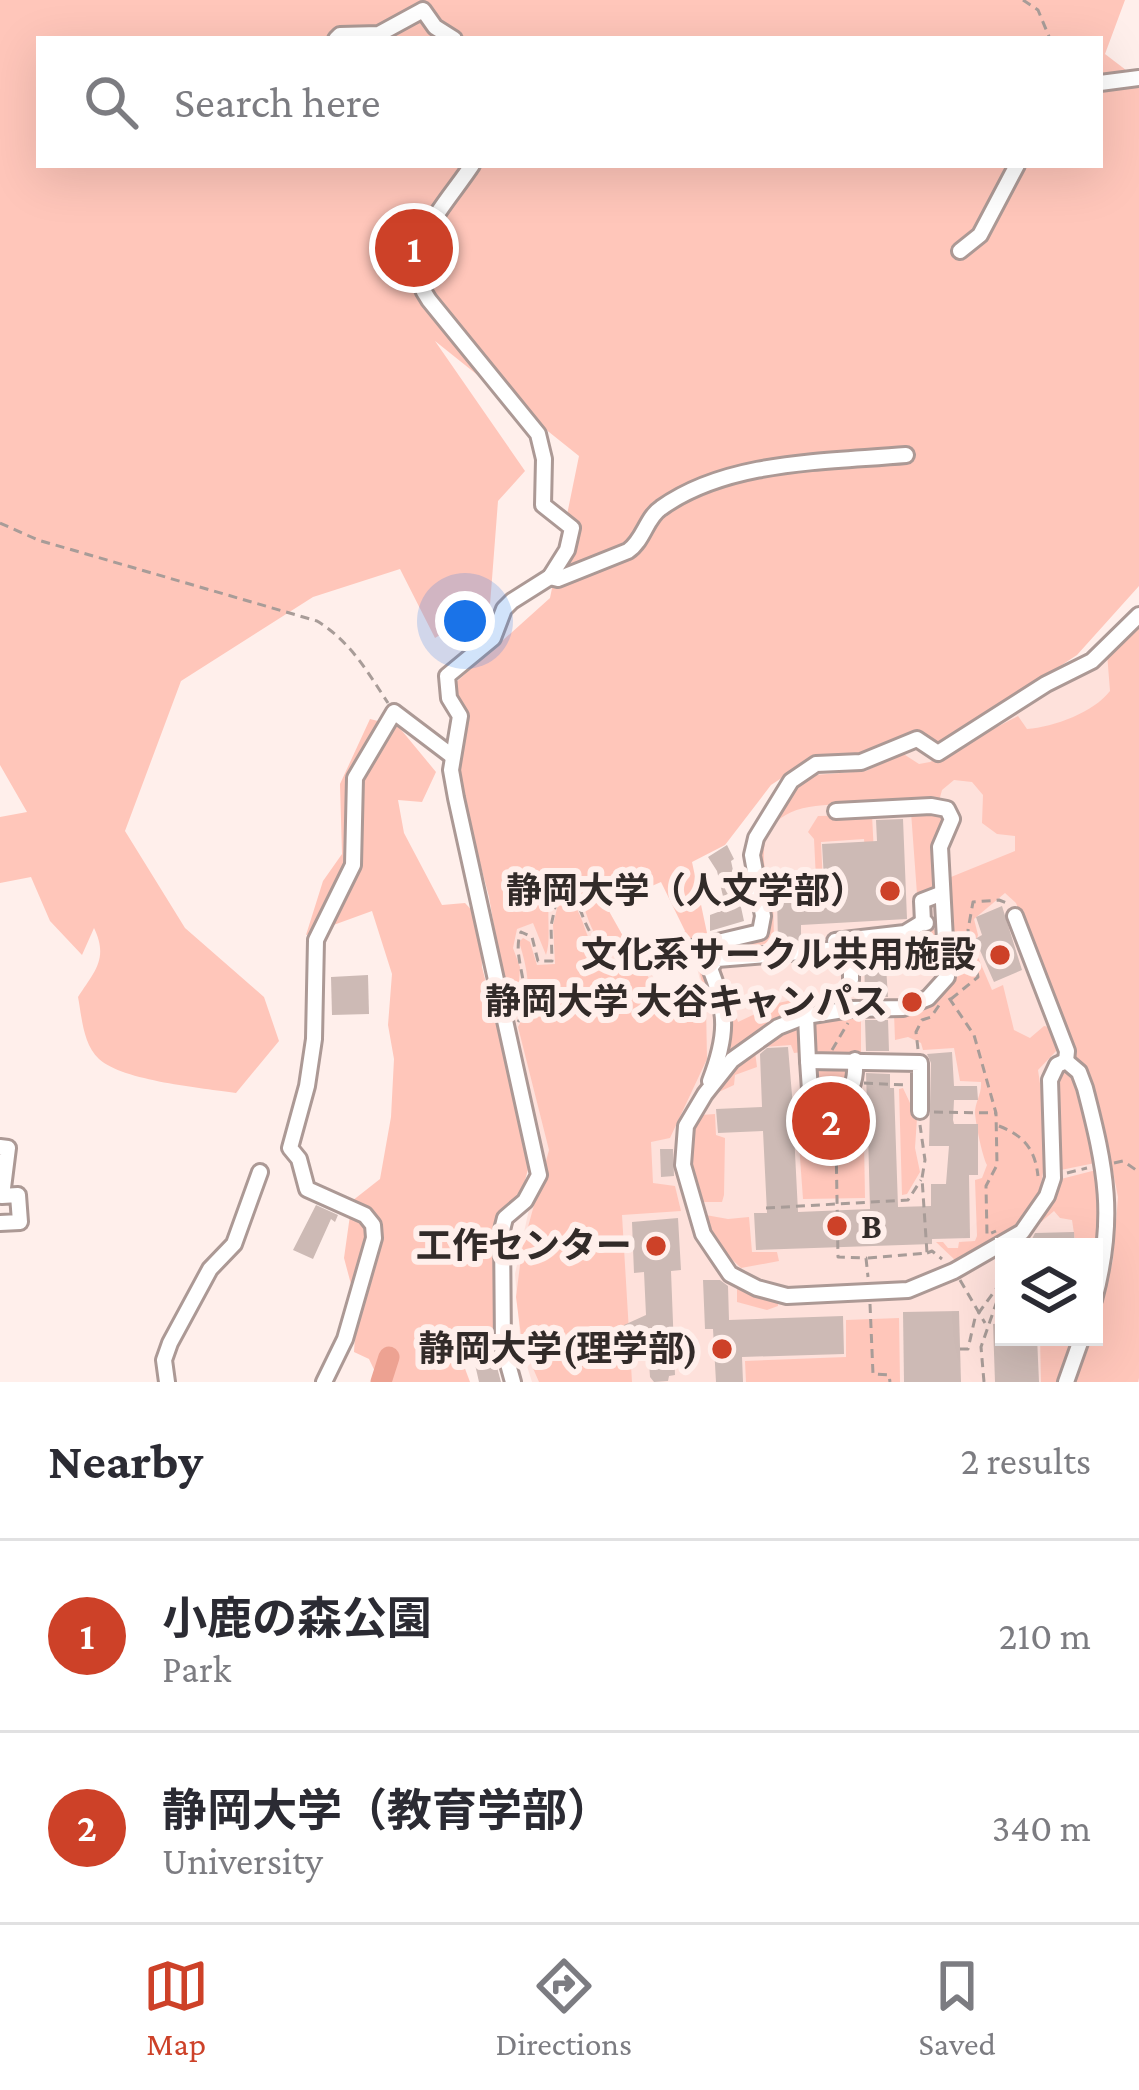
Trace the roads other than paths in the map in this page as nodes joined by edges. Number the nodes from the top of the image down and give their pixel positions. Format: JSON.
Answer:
{"nodes":[{"id":1,"x":339,"y":36,"type":"edge"},
{"id":2,"x":449,"y":36,"type":"edge"},
{"id":3,"x":1139,"y":78,"type":"edge"},
{"id":4,"x":1103,"y":82,"type":"edge"},
{"id":5,"x":470,"y":168,"type":"edge"},
{"id":6,"x":1016,"y":168,"type":"edge"},
{"id":7,"x":960,"y":251,"type":"dead end"},
{"id":8,"x":906,"y":455,"type":"dead end"},
{"id":9,"x":550,"y":577,"type":"junction"},
{"id":10,"x":1139,"y":615,"type":"edge"},
{"id":11,"x":452,"y":756,"type":"junction"},
{"id":12,"x":836,"y":811,"type":"dead end"},
{"id":13,"x":940,"y":894,"type":"junction"},
{"id":14,"x":1015,"y":916,"type":"road end"},
{"id":15,"x":922,"y":922,"type":"junction"},
{"id":16,"x":943,"y":929,"type":"junction"},
{"id":17,"x":646,"y":959,"type":"road end"},
{"id":18,"x":726,"y":959,"type":"junction"},
{"id":19,"x":851,"y":980,"type":"dead end"},
{"id":20,"x":806,"y":1016,"type":"junction"},
{"id":21,"x":852,"y":1060,"type":"junction"},
{"id":22,"x":808,"y":1061,"type":"junction"},
{"id":23,"x":1066,"y":1061,"type":"junction"},
{"id":24,"x":704,"y":1094,"type":"junction"},
{"id":25,"x":920,"y":1111,"type":"road end"},
{"id":26,"x":0,"y":1148,"type":"edge"},
{"id":27,"x":260,"y":1172,"type":"dead end"},
{"id":28,"x":0,"y":1222,"type":"edge"},
{"id":29,"x":1103,"y":1267,"type":"edge"},
{"id":30,"x":1079,"y":1346,"type":"edge"},
{"id":31,"x":167,"y":1382,"type":"edge"},
{"id":32,"x":324,"y":1382,"type":"edge"},
{"id":33,"x":513,"y":1382,"type":"edge"},
{"id":34,"x":1066,"y":1382,"type":"edge"}],
"edges":[{"from":1,"to":2,"type":"street"},
{"from":3,"to":4,"type":"street"},
{"from":5,"to":9,"type":"street"},
{"from":6,"to":7,"type":"street"},
{"from":8,"to":9,"type":"street"},
{"from":9,"to":11,"type":"street"},
{"from":10,"to":17,"type":"street"},
{"from":11,"to":32,"type":"street"},
{"from":11,"to":33,"type":"street"},
{"from":12,"to":13,"type":"street"},
{"from":13,"to":15,"type":"street"},
{"from":13,"to":16,"type":"street"},
{"from":14,"to":23,"type":"street"},
{"from":15,"to":16,"type":"street"},
{"from":15,"to":18,"type":"street"},
{"from":16,"to":20,"type":"street"},
{"from":18,"to":19,"type":"street"},
{"from":18,"to":24,"type":"street"},
{"from":20,"to":22,"type":"street"},
{"from":20,"to":24,"type":"street"},
{"from":21,"to":22,"type":"street"},
{"from":21,"to":22,"type":"street"},
{"from":21,"to":25,"type":"street"},
{"from":23,"to":24,"type":"street"},
{"from":23,"to":29,"type":"street"},
{"from":26,"to":28,"type":"street"},
{"from":27,"to":31,"type":"street"},
{"from":30,"to":34,"type":"street"}]}
